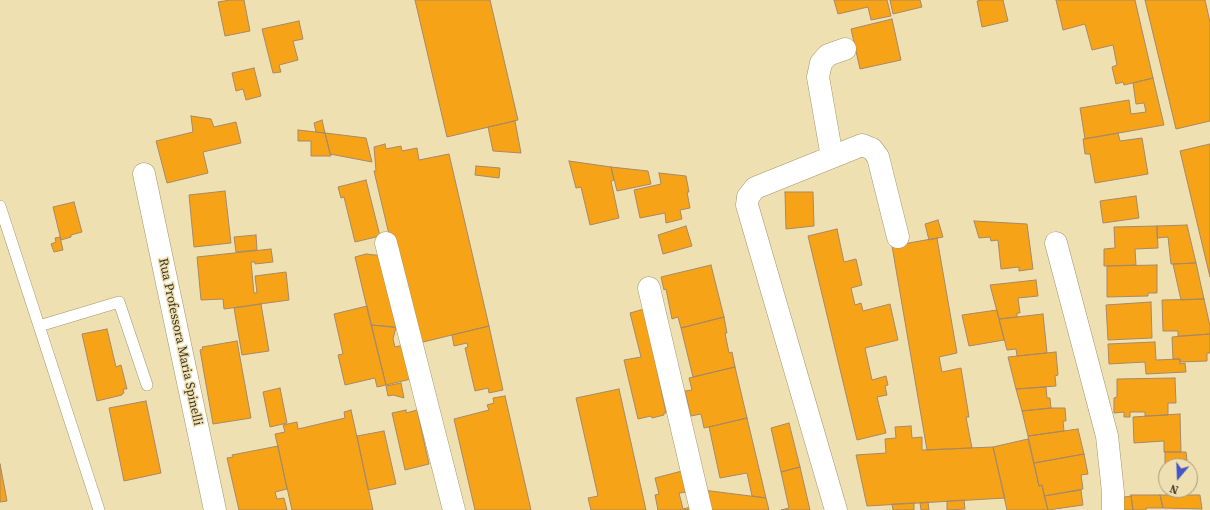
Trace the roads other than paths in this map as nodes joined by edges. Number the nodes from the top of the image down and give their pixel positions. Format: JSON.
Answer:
{"nodes":[{"id":1,"x":845,"y":49,"type":"dead end"},
{"id":2,"x":832,"y":157,"type":"junction"},
{"id":3,"x":144,"y":174,"type":"dead end"},
{"id":4,"x":0,"y":206,"type":"edge"},
{"id":5,"x":898,"y":237,"type":"dead end"},
{"id":6,"x":386,"y":243,"type":"dead end"},
{"id":7,"x":1056,"y":244,"type":"dead end"},
{"id":8,"x":650,"y":288,"type":"dead end"},
{"id":9,"x":39,"y":326,"type":"junction"},
{"id":10,"x":147,"y":385,"type":"dead end"},
{"id":11,"x":99,"y":510,"type":"edge"},
{"id":12,"x":215,"y":510,"type":"edge"},
{"id":13,"x":454,"y":510,"type":"edge"},
{"id":14,"x":701,"y":510,"type":"edge"},
{"id":15,"x":836,"y":510,"type":"edge"},
{"id":16,"x":1113,"y":510,"type":"edge"}],
"edges":[{"from":1,"to":2,"type":"street"},
{"from":2,"to":5,"type":"street"},
{"from":2,"to":15,"type":"street"},
{"from":3,"to":12,"type":"street","name":"Rua Professora Maria Spinelli"},
{"from":4,"to":9,"type":"lane"},
{"from":6,"to":13,"type":"street"},
{"from":7,"to":16,"type":"street"},
{"from":8,"to":14,"type":"street"},
{"from":9,"to":10,"type":"lane"},
{"from":9,"to":11,"type":"lane"}]}
